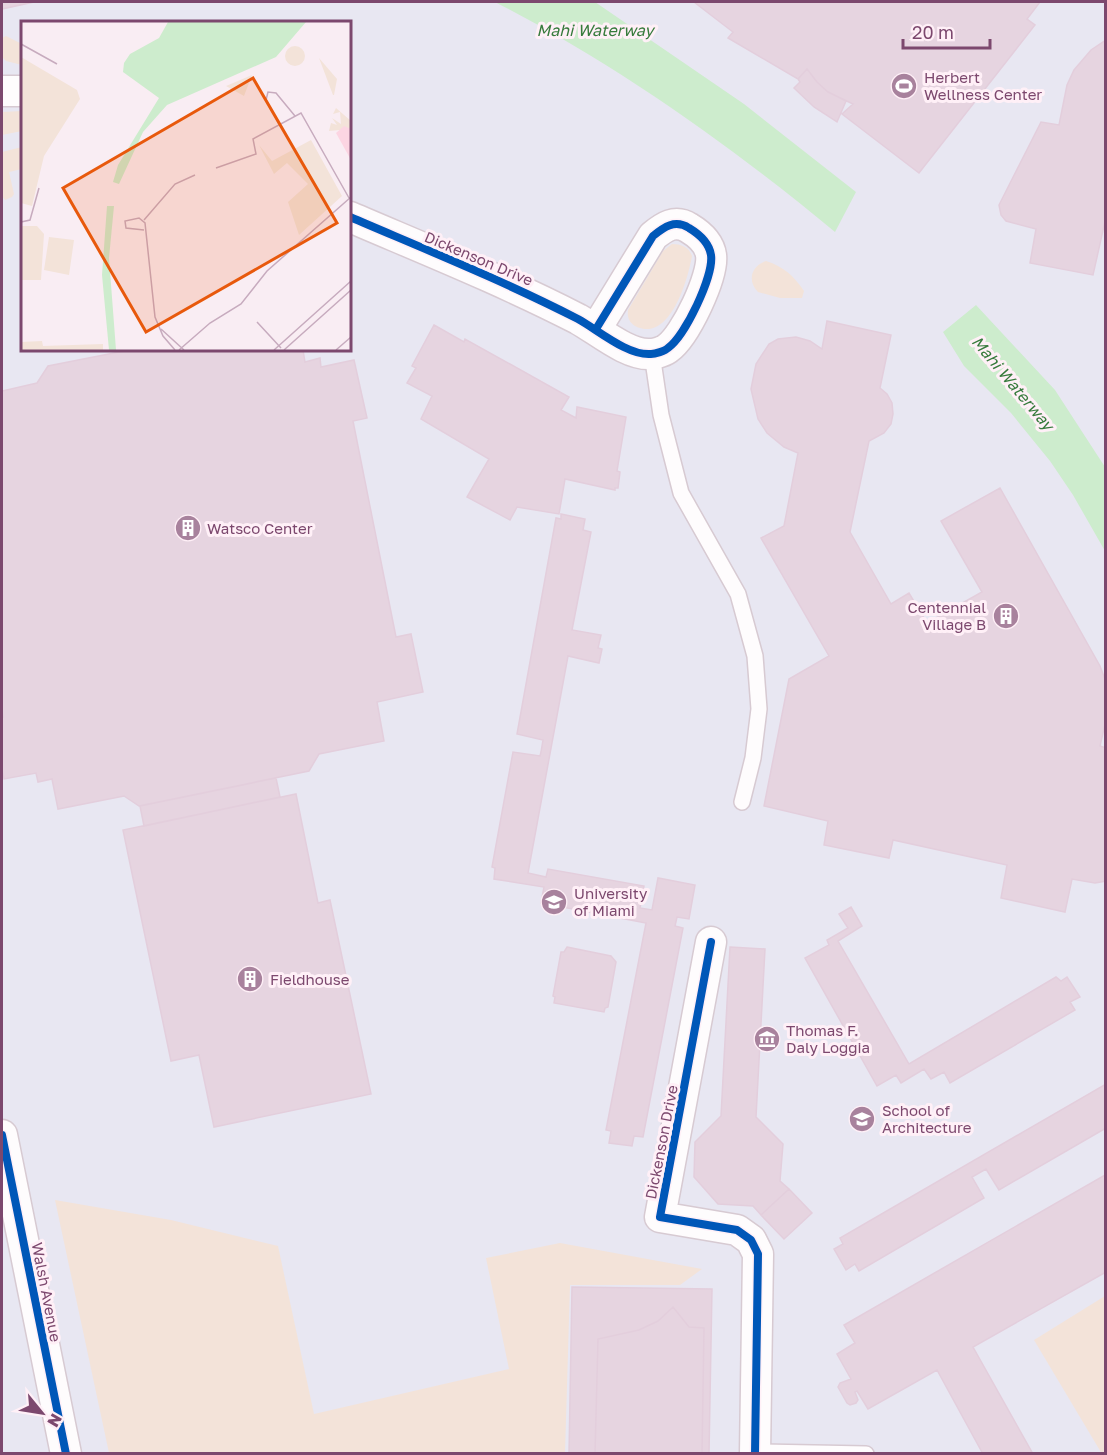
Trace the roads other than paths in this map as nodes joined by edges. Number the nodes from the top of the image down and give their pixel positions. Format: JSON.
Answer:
{"nodes":[{"id":1,"x":2,"y":91,"type":"edge"},
{"id":2,"x":21,"y":91,"type":"edge"},
{"id":3,"x":351,"y":218,"type":"edge"},
{"id":4,"x":596,"y":329,"type":"junction"},
{"id":5,"x":652,"y":354,"type":"junction"},
{"id":6,"x":742,"y":802,"type":"dead end"},
{"id":7,"x":711,"y":942,"type":"dead end"},
{"id":8,"x":2,"y":1136,"type":"edge"},
{"id":9,"x":755,"y":1453,"type":"edge"},
{"id":10,"x":66,"y":1454,"type":"edge"},
{"id":11,"x":866,"y":1454,"type":"edge"}],
"edges":[{"from":1,"to":2,"type":"street"},
{"from":3,"to":4,"type":"street","name":"Dickenson Drive"},
{"from":4,"to":5,"type":"street","name":"Dickenson Drive"},
{"from":4,"to":5,"type":"street"},
{"from":5,"to":6,"type":"lane"},
{"from":7,"to":9,"type":"street","name":"Dickenson Drive"},
{"from":8,"to":10,"type":"street","name":"Walsh Avenue"},
{"from":9,"to":11,"type":"lane"}]}
